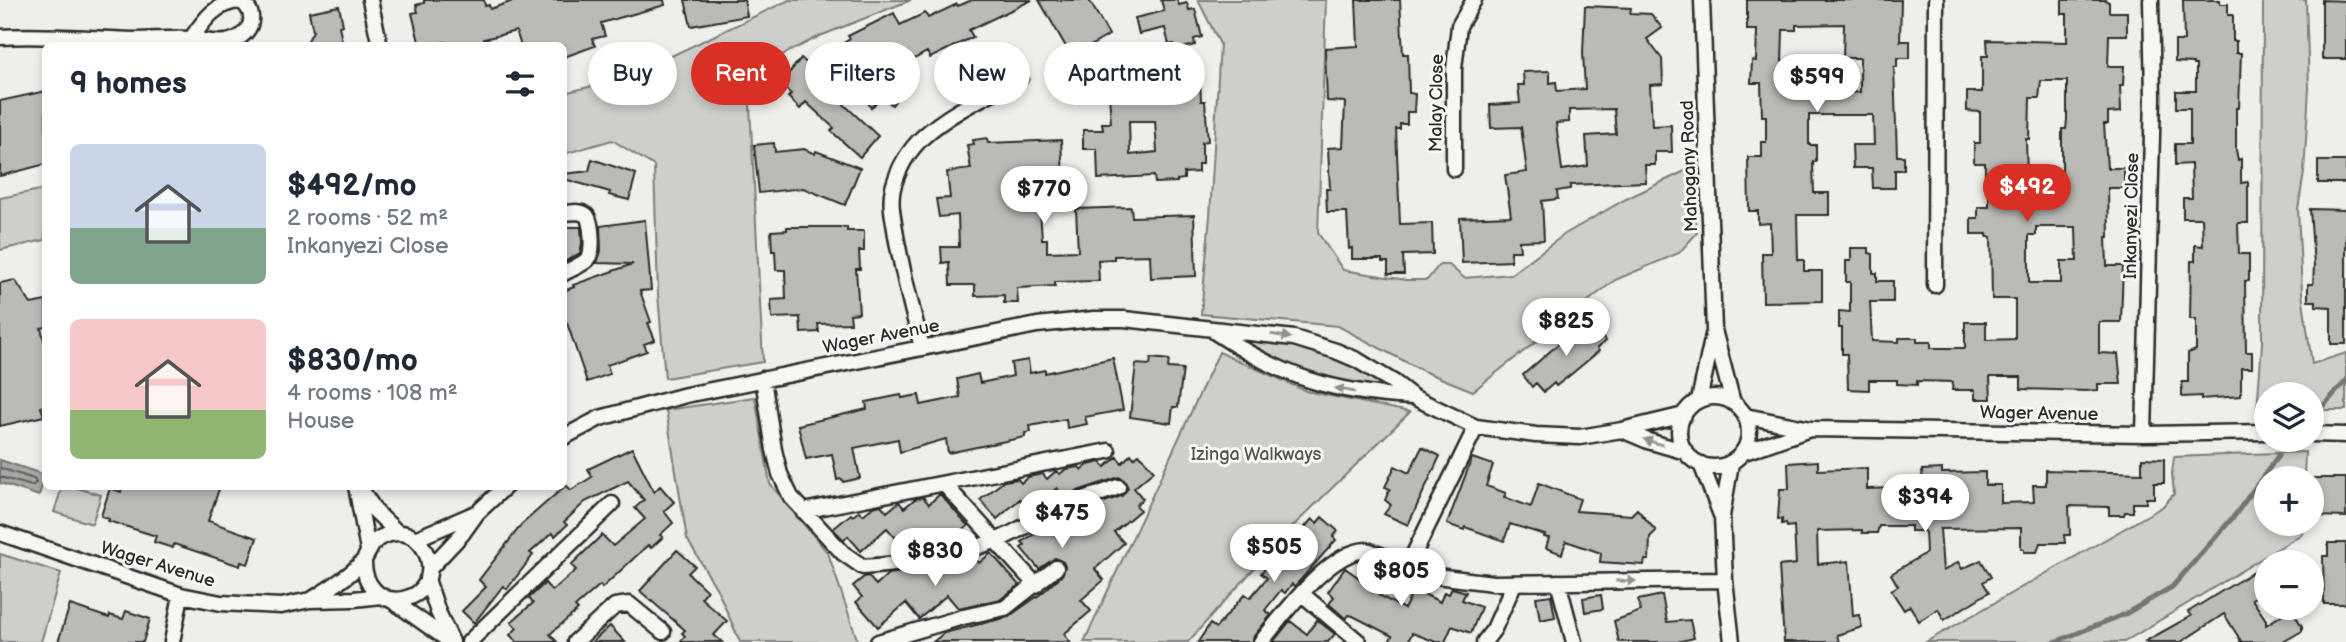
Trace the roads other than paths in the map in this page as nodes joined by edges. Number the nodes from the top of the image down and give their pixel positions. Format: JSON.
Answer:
{"nodes":[{"id":1,"x":370,"y":0,"type":"edge"},
{"id":2,"x":1474,"y":0,"type":"edge"},
{"id":3,"x":1702,"y":0,"type":"edge"},
{"id":4,"x":1936,"y":0,"type":"edge"},
{"id":5,"x":2151,"y":0,"type":"edge"},
{"id":6,"x":0,"y":37,"type":"edge"},
{"id":7,"x":191,"y":39,"type":"dead end"},
{"id":8,"x":379,"y":42,"type":"edge"},
{"id":9,"x":972,"y":105,"type":"edge"},
{"id":10,"x":1454,"y":169,"type":"dead end"},
{"id":11,"x":567,"y":213,"type":"edge"},
{"id":12,"x":567,"y":271,"type":"edge"},
{"id":13,"x":1935,"y":285,"type":"dead end"},
{"id":14,"x":1213,"y":330,"type":"junction"},
{"id":15,"x":1714,"y":330,"type":"junction"},
{"id":16,"x":922,"y":347,"type":"junction"},
{"id":17,"x":763,"y":379,"type":"junction"},
{"id":18,"x":1413,"y":397,"type":"junction"},
{"id":19,"x":1699,"y":400,"type":"junction"},
{"id":20,"x":1733,"y":403,"type":"junction"},
{"id":21,"x":1684,"y":415,"type":"junction"},
{"id":22,"x":1745,"y":416,"type":"junction"},
{"id":23,"x":1476,"y":427,"type":"junction"},
{"id":24,"x":1811,"y":429,"type":"junction"},
{"id":25,"x":1622,"y":430,"type":"junction"},
{"id":26,"x":2254,"y":432,"type":"edge"},
{"id":27,"x":2144,"y":434,"type":"junction"},
{"id":28,"x":2324,"y":434,"type":"edge"},
{"id":29,"x":567,"y":435,"type":"edge"},
{"id":30,"x":2346,"y":435,"type":"edge"},
{"id":31,"x":1108,"y":451,"type":"dead end"},
{"id":32,"x":1686,"y":452,"type":"junction"},
{"id":33,"x":1736,"y":458,"type":"junction"},
{"id":34,"x":1701,"y":464,"type":"junction"},
{"id":35,"x":945,"y":485,"type":"junction"},
{"id":36,"x":1118,"y":487,"type":"dead end"},
{"id":37,"x":358,"y":490,"type":"edge"},
{"id":38,"x":360,"y":490,"type":"edge"},
{"id":39,"x":502,"y":490,"type":"edge"},
{"id":40,"x":612,"y":504,"type":"dead end"},
{"id":41,"x":803,"y":511,"type":"junction"},
{"id":42,"x":477,"y":513,"type":"junction"},
{"id":43,"x":1722,"y":516,"type":"junction"},
{"id":44,"x":0,"y":533,"type":"edge"},
{"id":45,"x":398,"y":533,"type":"junction"},
{"id":46,"x":415,"y":538,"type":"junction"},
{"id":47,"x":994,"y":541,"type":"junction"},
{"id":48,"x":366,"y":555,"type":"junction"},
{"id":49,"x":1408,"y":566,"type":"junction"},
{"id":50,"x":1056,"y":568,"type":"dead end"},
{"id":51,"x":428,"y":573,"type":"junction"},
{"id":52,"x":1725,"y":580,"type":"junction"},
{"id":53,"x":1558,"y":582,"type":"junction"},
{"id":54,"x":1514,"y":584,"type":"junction"},
{"id":55,"x":1036,"y":585,"type":"junction"},
{"id":56,"x":181,"y":594,"type":"junction"},
{"id":57,"x":1302,"y":594,"type":"junction"},
{"id":58,"x":386,"y":597,"type":"junction"},
{"id":59,"x":310,"y":600,"type":"junction"},
{"id":60,"x":663,"y":632,"type":"dead end"},
{"id":61,"x":172,"y":642,"type":"edge"},
{"id":62,"x":452,"y":642,"type":"edge"},
{"id":63,"x":469,"y":642,"type":"edge"},
{"id":64,"x":575,"y":642,"type":"edge"},
{"id":65,"x":878,"y":642,"type":"edge"},
{"id":66,"x":1261,"y":642,"type":"edge"},
{"id":67,"x":1359,"y":642,"type":"edge"},
{"id":68,"x":1484,"y":642,"type":"edge"},
{"id":69,"x":1574,"y":642,"type":"edge"},
{"id":70,"x":1732,"y":642,"type":"edge"}],
"edges":[{"from":1,"to":8,"type":"street"},
{"from":2,"to":10,"type":"street","name":"Malay Close"},
{"from":3,"to":15,"type":"street","name":"Mahogany Road"},
{"from":4,"to":13,"type":"street"},
{"from":5,"to":27,"type":"street","name":"Inkanyezi Close"},
{"from":6,"to":7,"type":"street"},
{"from":9,"to":16,"type":"street"},
{"from":11,"to":12,"type":"street"},
{"from":14,"to":16,"type":"street","name":"Wager Avenue"},
{"from":18,"to":14,"type":"street","name":"Wager Avenue","one_way":true},
{"from":14,"to":18,"type":"street","name":"Wager Avenue","one_way":true},
{"from":15,"to":19,"type":"street","name":"Mahogany Road"},
{"from":15,"to":20,"type":"street","name":"Mahogany Road"},
{"from":16,"to":17,"type":"street","name":"Wager Avenue"},
{"from":17,"to":29,"type":"street","name":"Wager Avenue"},
{"from":17,"to":41,"type":"street"},
{"from":18,"to":23,"type":"street","name":"Wager Avenue"},
{"from":19,"to":20,"type":"street"},
{"from":19,"to":21,"type":"street"},
{"from":20,"to":22,"type":"street"},
{"from":21,"to":25,"type":"street","name":"Wager Avenue"},
{"from":21,"to":32,"type":"street"},
{"from":22,"to":24,"type":"street","name":"Wager Avenue"},
{"from":22,"to":33,"type":"street"},
{"from":23,"to":25,"type":"street","name":"Wager Avenue"},
{"from":23,"to":49,"type":"street"},
{"from":24,"to":27,"type":"street","name":"Wager Avenue"},
{"from":24,"to":33,"type":"street","name":"Wager Avenue"},
{"from":32,"to":25,"type":"street","one_way":true},
{"from":26,"to":27,"type":"street","name":"Wager Avenue"},
{"from":28,"to":30,"type":"street"},
{"from":31,"to":35,"type":"street"},
{"from":32,"to":34,"type":"street"},
{"from":33,"to":34,"type":"street"},
{"from":33,"to":43,"type":"street"},
{"from":34,"to":43,"type":"street"},
{"from":35,"to":41,"type":"street"},
{"from":35,"to":47,"type":"street"},
{"from":36,"to":47,"type":"street"},
{"from":37,"to":48,"type":"street"},
{"from":38,"to":45,"type":"street"},
{"from":39,"to":42,"type":"street"},
{"from":40,"to":63,"type":"street"},
{"from":41,"to":47,"type":"street"},
{"from":42,"to":46,"type":"street"},
{"from":42,"to":51,"type":"street"},
{"from":43,"to":52,"type":"street"},
{"from":44,"to":56,"type":"street","name":"Wager Avenue"},
{"from":45,"to":46,"type":"street"},
{"from":45,"to":48,"type":"street"},
{"from":46,"to":51,"type":"street"},
{"from":47,"to":55,"type":"street"},
{"from":48,"to":58,"type":"street"},
{"from":48,"to":59,"type":"street"},
{"from":49,"to":54,"type":"street"},
{"from":49,"to":57,"type":"street"},
{"from":50,"to":55,"type":"street"},
{"from":51,"to":58,"type":"street"},
{"from":51,"to":62,"type":"street"},
{"from":53,"to":52,"type":"street","one_way":true},
{"from":52,"to":70,"type":"street"},
{"from":53,"to":54,"type":"street"},
{"from":53,"to":69,"type":"street"},
{"from":54,"to":68,"type":"street"},
{"from":55,"to":65,"type":"street"},
{"from":56,"to":59,"type":"street","name":"Wager Avenue"},
{"from":56,"to":61,"type":"street"},
{"from":57,"to":66,"type":"street"},
{"from":57,"to":67,"type":"street"},
{"from":58,"to":59,"type":"street","name":"Wager Avenue"},
{"from":58,"to":62,"type":"street"},
{"from":60,"to":64,"type":"street"}]}
